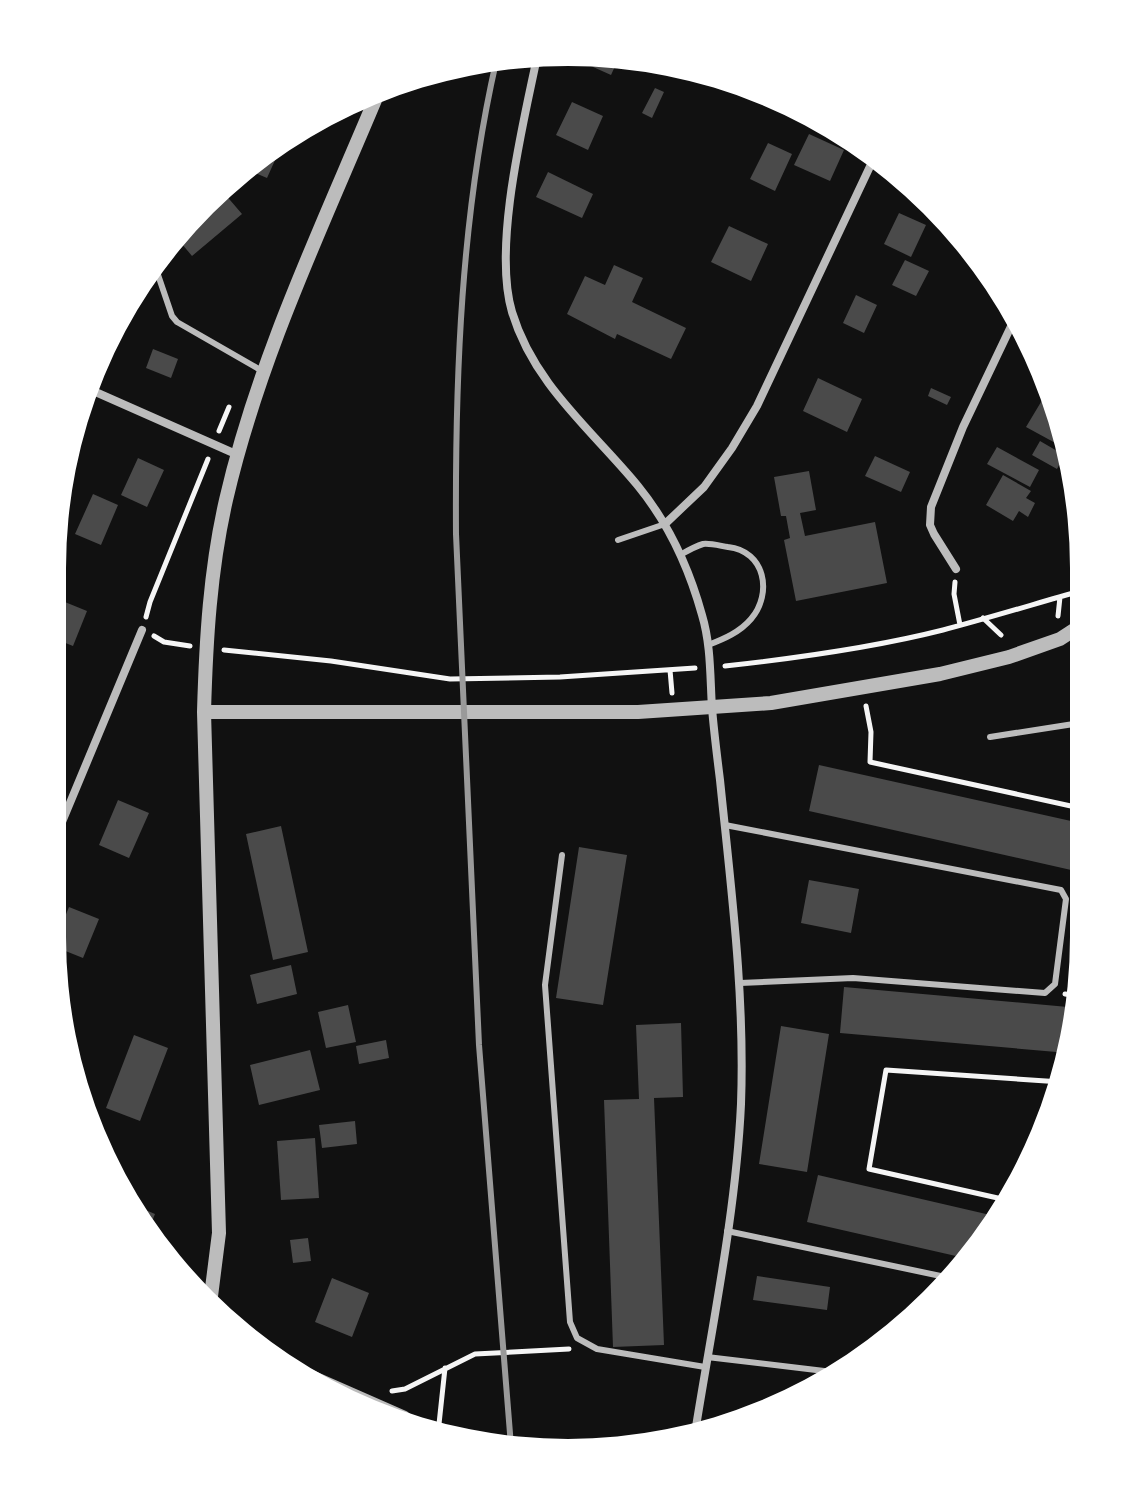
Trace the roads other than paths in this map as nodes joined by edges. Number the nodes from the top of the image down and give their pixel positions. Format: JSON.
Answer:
{"nodes":[{"id":1,"x":535,"y":67,"type":"edge"},
{"id":2,"x":373,"y":106,"type":"edge"},
{"id":3,"x":870,"y":167,"type":"edge"},
{"id":4,"x":159,"y":278,"type":"edge"},
{"id":5,"x":1009,"y":330,"type":"edge"},
{"id":6,"x":264,"y":372,"type":"junction"},
{"id":7,"x":98,"y":393,"type":"edge"},
{"id":8,"x":238,"y":455,"type":"junction"},
{"id":9,"x":665,"y":524,"type":"junction"},
{"id":10,"x":618,"y":540,"type":"dead end"},
{"id":11,"x":680,"y":555,"type":"junction"},
{"id":12,"x":956,"y":569,"type":"road end"},
{"id":13,"x":142,"y":630,"type":"road end"},
{"id":14,"x":1070,"y":632,"type":"edge"},
{"id":15,"x":1060,"y":639,"type":"junction"},
{"id":16,"x":1070,"y":640,"type":"edge"},
{"id":17,"x":708,"y":645,"type":"junction"},
{"id":18,"x":712,"y":708,"type":"junction"},
{"id":19,"x":204,"y":712,"type":"junction"},
{"id":20,"x":1070,"y":725,"type":"edge"},
{"id":21,"x":990,"y":737,"type":"dead end"},
{"id":22,"x":66,"y":812,"type":"edge"},
{"id":23,"x":725,"y":825,"type":"junction"},
{"id":24,"x":562,"y":855,"type":"dead end"},
{"id":25,"x":740,"y":983,"type":"junction"},
{"id":26,"x":727,"y":1231,"type":"junction"},
{"id":27,"x":938,"y":1275,"type":"edge"},
{"id":28,"x":212,"y":1291,"type":"edge"},
{"id":29,"x":706,"y":1362,"type":"junction"},
{"id":30,"x":820,"y":1371,"type":"edge"},
{"id":31,"x":697,"y":1422,"type":"edge"}],
"edges":[{"from":1,"to":9,"type":"street"},
{"from":2,"to":6,"type":"street"},
{"from":3,"to":9,"type":"street"},
{"from":4,"to":6,"type":"lane"},
{"from":5,"to":12,"type":"street"},
{"from":6,"to":8,"type":"street"},
{"from":7,"to":8,"type":"street"},
{"from":8,"to":19,"type":"street"},
{"from":9,"to":10,"type":"lane"},
{"from":9,"to":11,"type":"street"},
{"from":11,"to":17,"type":"street"},
{"from":11,"to":17,"type":"lane"},
{"from":13,"to":22,"type":"street"},
{"from":14,"to":15,"type":"street"},
{"from":15,"to":16,"type":"street"},
{"from":15,"to":18,"type":"street"},
{"from":17,"to":18,"type":"street"},
{"from":18,"to":19,"type":"street"},
{"from":18,"to":23,"type":"street"},
{"from":19,"to":28,"type":"street"},
{"from":20,"to":21,"type":"lane"},
{"from":23,"to":25,"type":"street"},
{"from":23,"to":25,"type":"lane"},
{"from":24,"to":29,"type":"lane"},
{"from":25,"to":26,"type":"street"},
{"from":26,"to":27,"type":"lane"},
{"from":26,"to":29,"type":"street"},
{"from":29,"to":30,"type":"lane"},
{"from":29,"to":31,"type":"street"}]}
